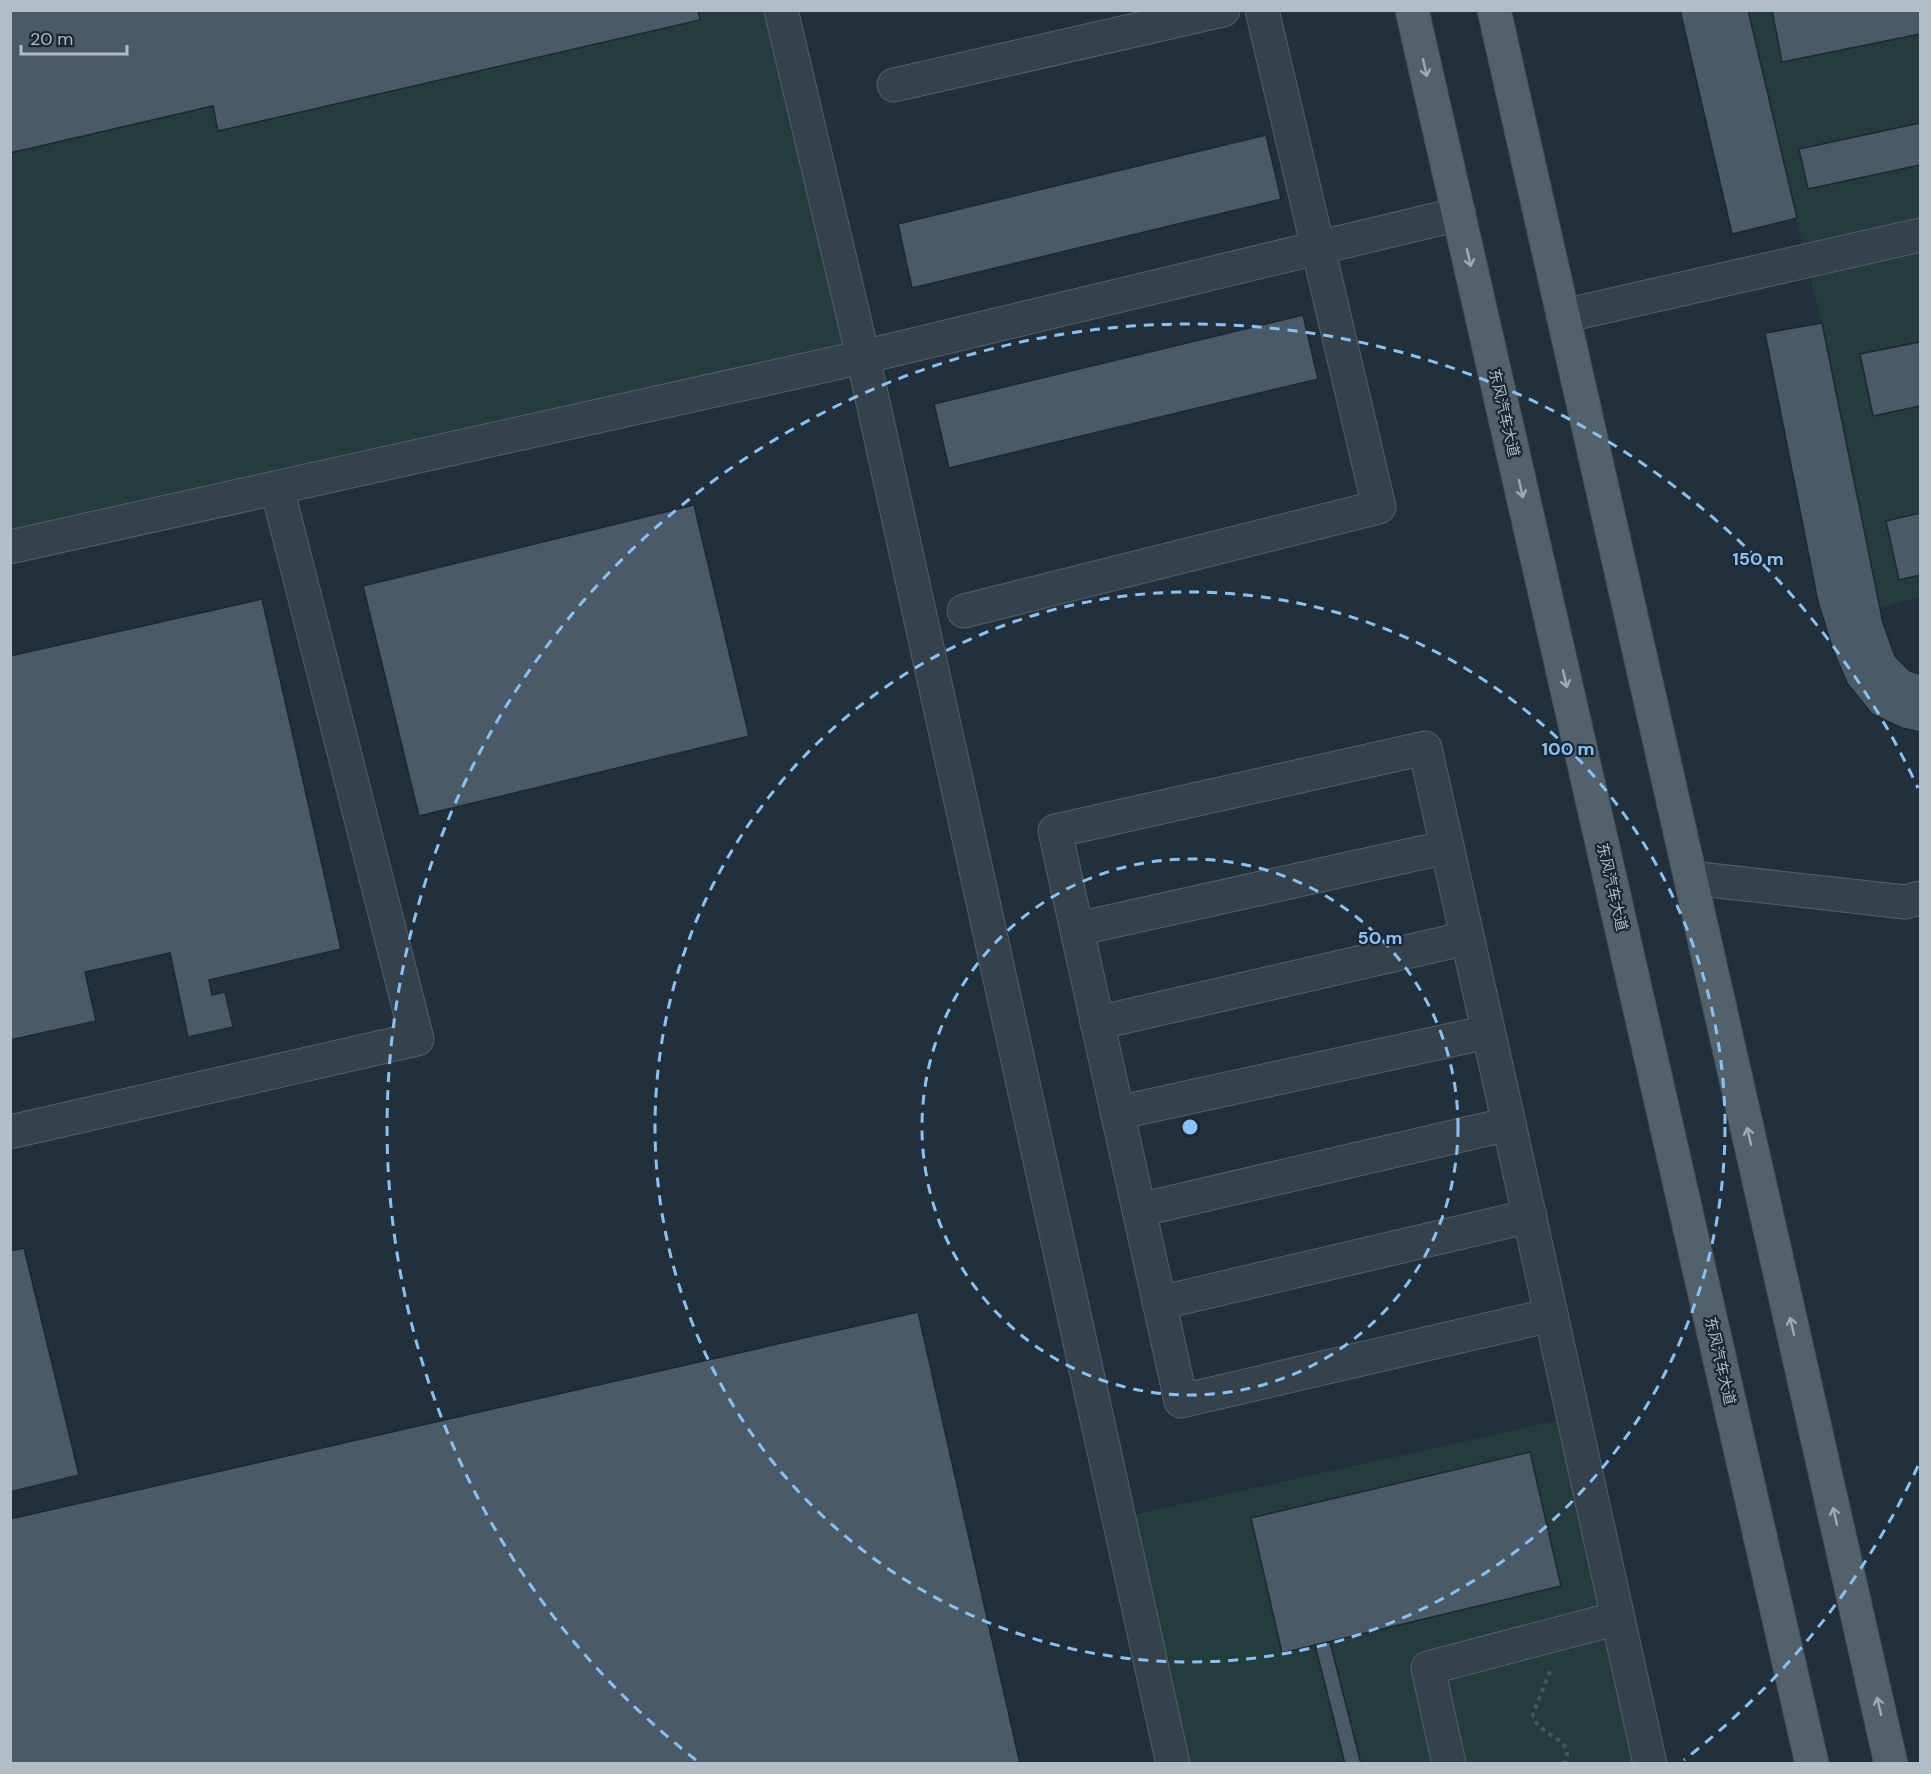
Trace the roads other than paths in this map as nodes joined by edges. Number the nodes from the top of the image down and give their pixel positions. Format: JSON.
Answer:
{"nodes":[{"id":1,"x":781,"y":10,"type":"edge"},
{"id":2,"x":1223,"y":10,"type":"edge"},
{"id":3,"x":1262,"y":10,"type":"edge"},
{"id":4,"x":1412,"y":10,"type":"edge"},
{"id":5,"x":1494,"y":10,"type":"edge"},
{"id":6,"x":894,"y":85,"type":"dead end"},
{"id":7,"x":1459,"y":214,"type":"junction"},
{"id":8,"x":1920,"y":236,"type":"edge"},
{"id":9,"x":1319,"y":248,"type":"junction"},
{"id":10,"x":1563,"y":316,"type":"junction"},
{"id":11,"x":863,"y":357,"type":"junction"},
{"id":12,"x":277,"y":488,"type":"junction"},
{"id":13,"x":10,"y":547,"type":"edge"},
{"id":14,"x":964,"y":611,"type":"dead end"},
{"id":15,"x":1447,"y":847,"type":"junction"},
{"id":16,"x":1690,"y":878,"type":"junction"},
{"id":17,"x":1920,"y":898,"type":"edge"},
{"id":18,"x":1077,"y":929,"type":"junction"},
{"id":19,"x":1467,"y":938,"type":"junction"},
{"id":20,"x":1097,"y":1023,"type":"junction"},
{"id":21,"x":1488,"y":1032,"type":"junction"},
{"id":22,"x":1117,"y":1113,"type":"junction"},
{"id":23,"x":1509,"y":1124,"type":"junction"},
{"id":24,"x":10,"y":1132,"type":"edge"},
{"id":25,"x":1139,"y":1209,"type":"junction"},
{"id":26,"x":1530,"y":1216,"type":"junction"},
{"id":27,"x":1159,"y":1303,"type":"junction"},
{"id":28,"x":1551,"y":1314,"type":"junction"},
{"id":29,"x":1618,"y":1618,"type":"junction"},
{"id":30,"x":1173,"y":1764,"type":"edge"},
{"id":31,"x":1449,"y":1764,"type":"edge"},
{"id":32,"x":1650,"y":1764,"type":"edge"},
{"id":33,"x":1812,"y":1764,"type":"edge"},
{"id":34,"x":1892,"y":1764,"type":"edge"}],
"edges":[{"from":1,"to":11,"type":"street"},
{"from":2,"to":6,"type":"street"},
{"from":3,"to":9,"type":"street"},
{"from":4,"to":7,"type":"main road","name":"东风汽车大道","one_way":true},
{"from":5,"to":10,"type":"main road"},
{"from":7,"to":9,"type":"street"},
{"from":7,"to":33,"type":"main road","name":"东风汽车大道","one_way":true},
{"from":8,"to":10,"type":"street"},
{"from":9,"to":11,"type":"street"},
{"from":9,"to":14,"type":"street"},
{"from":10,"to":16,"type":"main road"},
{"from":11,"to":12,"type":"street"},
{"from":11,"to":30,"type":"street"},
{"from":12,"to":13,"type":"street"},
{"from":12,"to":24,"type":"street"},
{"from":15,"to":18,"type":"street"},
{"from":15,"to":18,"type":"street"},
{"from":15,"to":19,"type":"street"},
{"from":16,"to":17,"type":"street"},
{"from":34,"to":16,"type":"main road","one_way":true},
{"from":18,"to":20,"type":"street"},
{"from":19,"to":20,"type":"street"},
{"from":19,"to":21,"type":"street"},
{"from":20,"to":22,"type":"street"},
{"from":21,"to":22,"type":"street"},
{"from":21,"to":23,"type":"street"},
{"from":22,"to":25,"type":"street"},
{"from":23,"to":25,"type":"street"},
{"from":23,"to":26,"type":"street"},
{"from":25,"to":27,"type":"street"},
{"from":26,"to":27,"type":"street"},
{"from":26,"to":28,"type":"street"},
{"from":27,"to":28,"type":"street"},
{"from":28,"to":29,"type":"street"},
{"from":29,"to":31,"type":"street"},
{"from":29,"to":32,"type":"street"}]}
